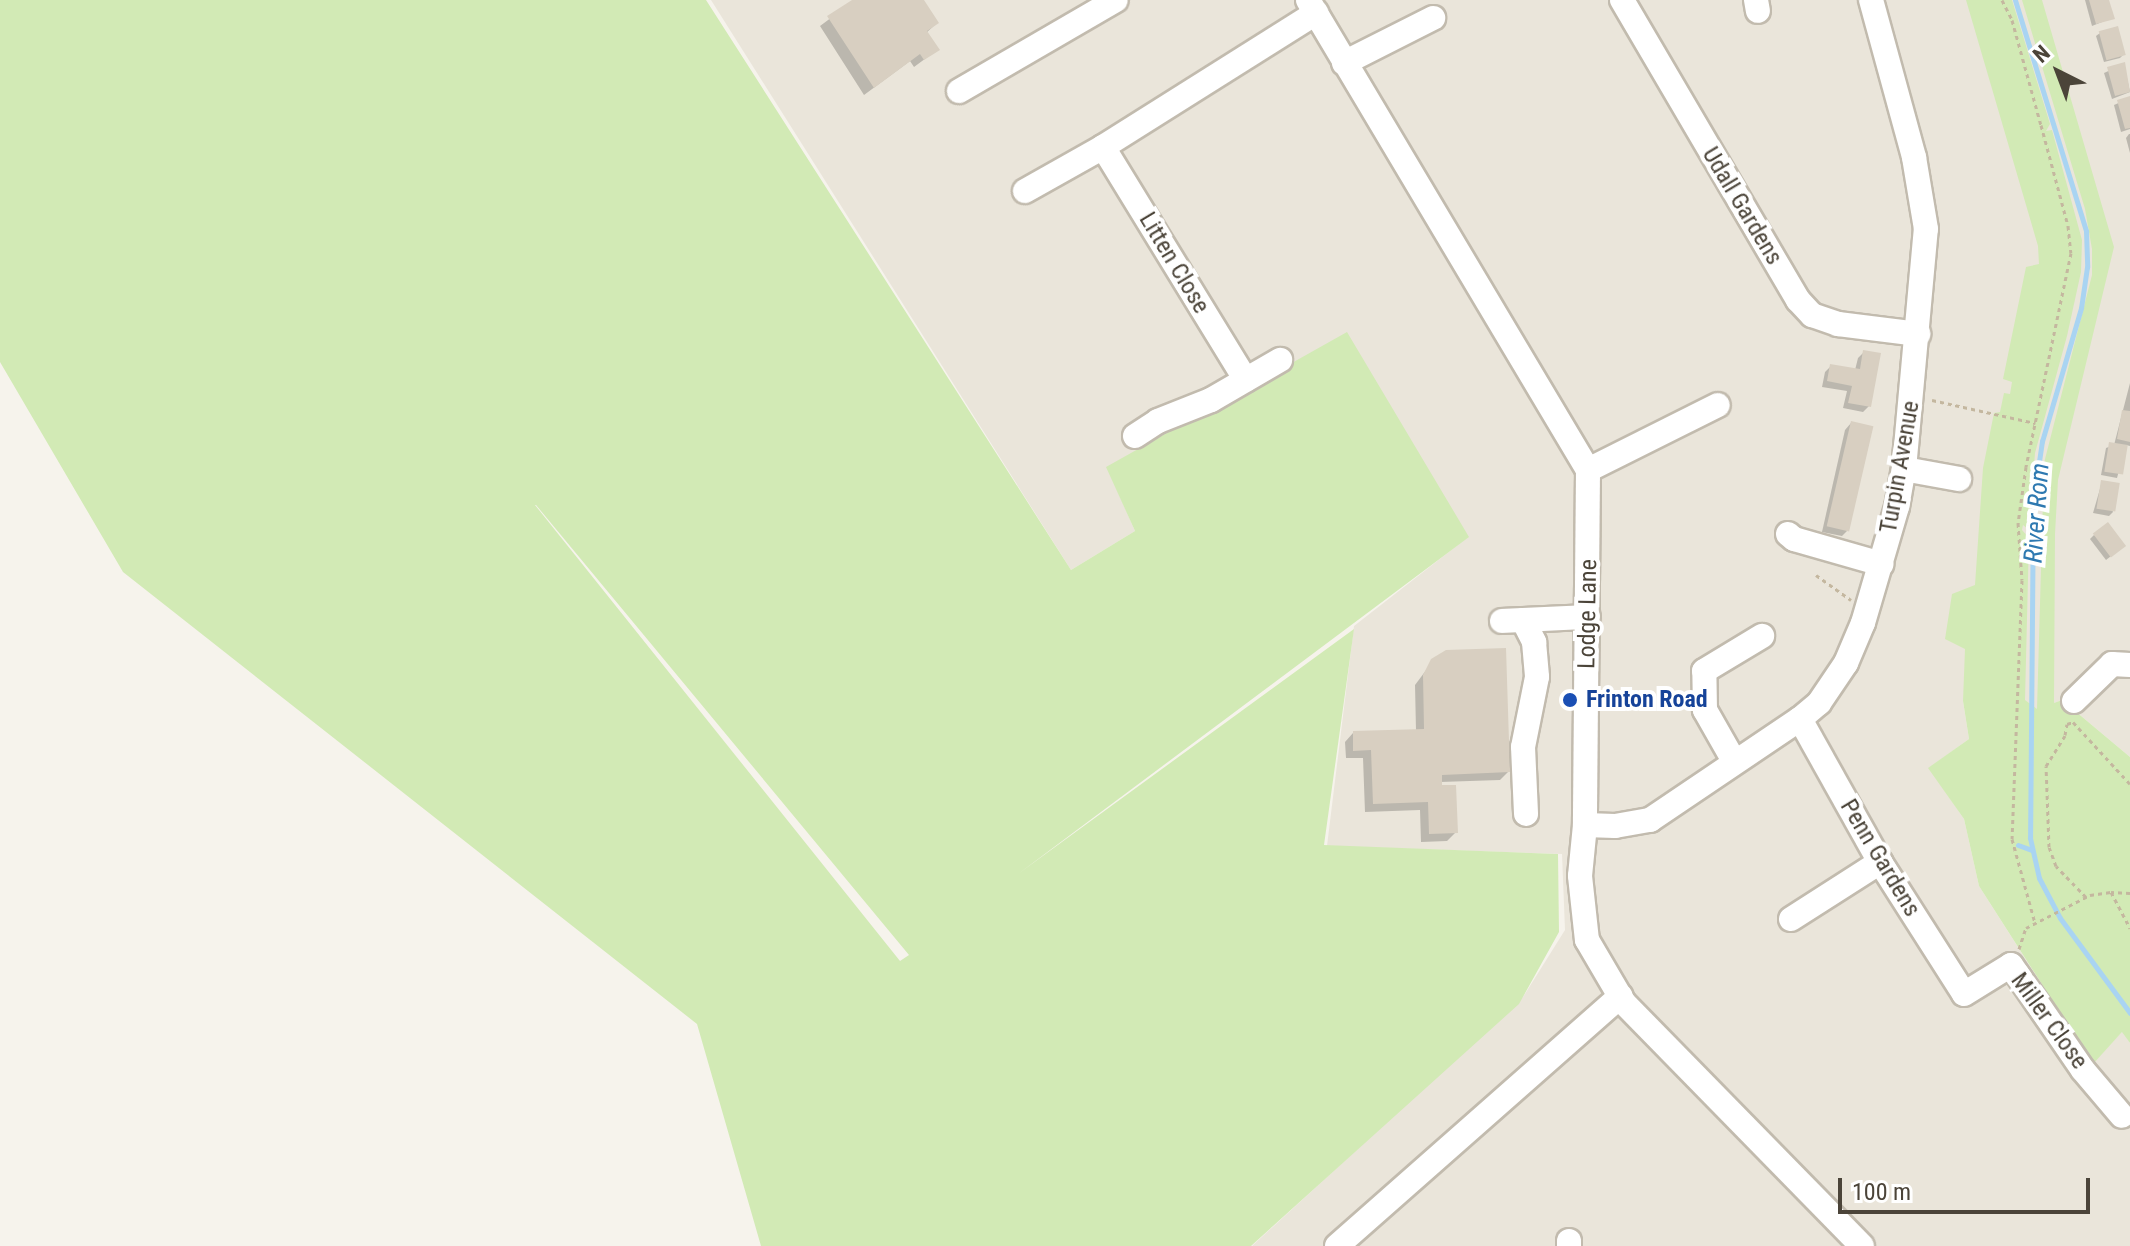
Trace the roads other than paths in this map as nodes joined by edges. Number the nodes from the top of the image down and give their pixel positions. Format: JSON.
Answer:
{"nodes":[{"id":1,"x":1116,"y":0,"type":"edge"},
{"id":2,"x":1622,"y":0,"type":"edge"},
{"id":3,"x":1871,"y":0,"type":"edge"},
{"id":4,"x":1312,"y":7,"type":"edge"},
{"id":5,"x":1433,"y":18,"type":"dead end"},
{"id":6,"x":1344,"y":63,"type":"junction"},
{"id":7,"x":959,"y":91,"type":"dead end"},
{"id":8,"x":1103,"y":147,"type":"junction"},
{"id":9,"x":1025,"y":191,"type":"dead end"},
{"id":10,"x":1918,"y":334,"type":"junction"},
{"id":11,"x":1280,"y":360,"type":"dead end"},
{"id":12,"x":1246,"y":380,"type":"junction"},
{"id":13,"x":1718,"y":405,"type":"dead end"},
{"id":14,"x":1135,"y":436,"type":"dead end"},
{"id":15,"x":1904,"y":469,"type":"junction"},
{"id":16,"x":1588,"y":470,"type":"junction"},
{"id":17,"x":1959,"y":479,"type":"dead end"},
{"id":18,"x":1788,"y":534,"type":"dead end"},
{"id":19,"x":1881,"y":564,"type":"junction"},
{"id":20,"x":1588,"y":617,"type":"junction"},
{"id":21,"x":1762,"y":636,"type":"dead end"},
{"id":22,"x":2130,"y":665,"type":"edge"},
{"id":23,"x":2074,"y":701,"type":"dead end"},
{"id":24,"x":1800,"y":719,"type":"junction"},
{"id":25,"x":1734,"y":761,"type":"junction"},
{"id":26,"x":1526,"y":814,"type":"dead end"},
{"id":27,"x":1585,"y":825,"type":"junction"},
{"id":28,"x":1880,"y":862,"type":"junction"},
{"id":29,"x":1791,"y":919,"type":"dead end"},
{"id":30,"x":1964,"y":994,"type":"joint"},
{"id":31,"x":1621,"y":996,"type":"junction"},
{"id":32,"x":2122,"y":1116,"type":"dead end"},
{"id":33,"x":1337,"y":1246,"type":"edge"},
{"id":34,"x":1862,"y":1246,"type":"edge"}],
"edges":[{"from":1,"to":7,"type":"street"},
{"from":2,"to":10,"type":"street","name":"Udall Gardens"},
{"from":3,"to":10,"type":"street","name":"Turpin Avenue"},
{"from":4,"to":6,"type":"street"},
{"from":4,"to":8,"type":"street"},
{"from":5,"to":6,"type":"street"},
{"from":6,"to":16,"type":"street"},
{"from":8,"to":9,"type":"street"},
{"from":8,"to":12,"type":"street","name":"Litten Close"},
{"from":10,"to":15,"type":"street","name":"Turpin Avenue"},
{"from":11,"to":12,"type":"street"},
{"from":12,"to":14,"type":"street"},
{"from":13,"to":16,"type":"street"},
{"from":15,"to":17,"type":"street"},
{"from":15,"to":19,"type":"street","name":"Turpin Avenue"},
{"from":16,"to":20,"type":"street","name":"Lodge Lane"},
{"from":18,"to":19,"type":"street"},
{"from":19,"to":24,"type":"street","name":"Turpin Avenue"},
{"from":20,"to":26,"type":"street"},
{"from":20,"to":27,"type":"street","name":"Lodge Lane"},
{"from":21,"to":25,"type":"street"},
{"from":22,"to":23,"type":"street"},
{"from":24,"to":25,"type":"street","name":"Turpin Avenue"},
{"from":24,"to":28,"type":"street","name":"Penn Gardens"},
{"from":25,"to":27,"type":"street","name":"Turpin Avenue"},
{"from":27,"to":31,"type":"street","name":"Lodge Lane"},
{"from":28,"to":29,"type":"street"},
{"from":28,"to":30,"type":"street","name":"Penn Gardens"},
{"from":30,"to":32,"type":"street","name":"Miller Close"},
{"from":31,"to":33,"type":"street"},
{"from":31,"to":34,"type":"street","name":"Lodge Lane"}]}
